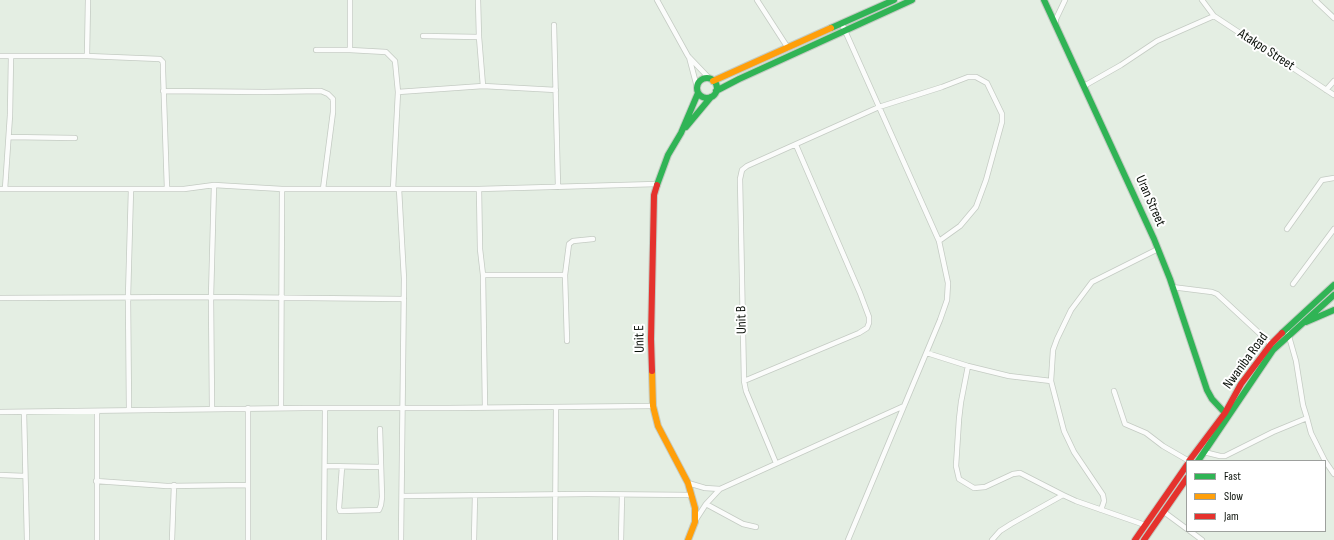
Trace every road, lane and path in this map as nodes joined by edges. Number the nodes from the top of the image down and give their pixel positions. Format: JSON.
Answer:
{"nodes":[{"id":1,"x":88,"y":0,"type":"edge"},
{"id":2,"x":350,"y":0,"type":"edge"},
{"id":3,"x":478,"y":0,"type":"edge"},
{"id":4,"x":657,"y":0,"type":"edge"},
{"id":5,"x":757,"y":0,"type":"edge"},
{"id":6,"x":894,"y":0,"type":"edge"},
{"id":7,"x":912,"y":0,"type":"edge"},
{"id":8,"x":1044,"y":0,"type":"edge"},
{"id":9,"x":1065,"y":0,"type":"edge"},
{"id":10,"x":1202,"y":0,"type":"edge"},
{"id":11,"x":1315,"y":0,"type":"edge"},
{"id":12,"x":1214,"y":16,"type":"junction"},
{"id":13,"x":1334,"y":18,"type":"edge"},
{"id":14,"x":554,"y":24,"type":"dead end"},
{"id":15,"x":842,"y":24,"type":"junction"},
{"id":16,"x":1055,"y":25,"type":"junction"},
{"id":17,"x":845,"y":30,"type":"junction"},
{"id":18,"x":423,"y":36,"type":"dead end"},
{"id":19,"x":478,"y":37,"type":"junction"},
{"id":20,"x":788,"y":48,"type":"junction"},
{"id":21,"x":316,"y":50,"type":"dead end"},
{"id":22,"x":350,"y":50,"type":"junction"},
{"id":23,"x":0,"y":56,"type":"edge"},
{"id":24,"x":11,"y":56,"type":"junction"},
{"id":25,"x":87,"y":56,"type":"junction"},
{"id":26,"x":688,"y":56,"type":"junction"},
{"id":27,"x":711,"y":80,"type":"junction"},
{"id":28,"x":1334,"y":81,"type":"edge"},
{"id":29,"x":482,"y":86,"type":"junction"},
{"id":30,"x":1084,"y":86,"type":"junction"},
{"id":31,"x":556,"y":90,"type":"junction"},
{"id":32,"x":697,"y":90,"type":"junction"},
{"id":33,"x":1326,"y":90,"type":"junction"},
{"id":34,"x":164,"y":91,"type":"junction"},
{"id":35,"x":716,"y":91,"type":"junction"},
{"id":36,"x":398,"y":92,"type":"junction"},
{"id":37,"x":1334,"y":95,"type":"edge"},
{"id":38,"x":711,"y":97,"type":"junction"},
{"id":39,"x":879,"y":107,"type":"junction"},
{"id":40,"x":681,"y":133,"type":"junction"},
{"id":41,"x":9,"y":137,"type":"junction"},
{"id":42,"x":75,"y":138,"type":"dead end"},
{"id":43,"x":796,"y":145,"type":"junction"},
{"id":44,"x":1334,"y":178,"type":"edge"},
{"id":45,"x":658,"y":184,"type":"junction"},
{"id":46,"x":214,"y":185,"type":"junction"},
{"id":47,"x":558,"y":187,"type":"junction"},
{"id":48,"x":282,"y":188,"type":"junction"},
{"id":49,"x":3,"y":189,"type":"edge"},
{"id":50,"x":131,"y":189,"type":"junction"},
{"id":51,"x":167,"y":189,"type":"junction"},
{"id":52,"x":323,"y":189,"type":"junction"},
{"id":53,"x":396,"y":189,"type":"junction"},
{"id":54,"x":479,"y":189,"type":"junction"},
{"id":55,"x":1287,"y":229,"type":"dead end"},
{"id":56,"x":1334,"y":229,"type":"edge"},
{"id":57,"x":592,"y":239,"type":"dead end"},
{"id":58,"x":939,"y":241,"type":"junction"},
{"id":59,"x":1158,"y":249,"type":"junction"},
{"id":60,"x":483,"y":275,"type":"junction"},
{"id":61,"x":565,"y":275,"type":"junction"},
{"id":62,"x":1293,"y":284,"type":"dead end"},
{"id":63,"x":1334,"y":285,"type":"edge"},
{"id":64,"x":1172,"y":287,"type":"junction"},
{"id":65,"x":1334,"y":295,"type":"edge"},
{"id":66,"x":128,"y":297,"type":"junction"},
{"id":67,"x":211,"y":297,"type":"junction"},
{"id":68,"x":282,"y":297,"type":"junction"},
{"id":69,"x":0,"y":298,"type":"edge"},
{"id":70,"x":404,"y":299,"type":"junction"},
{"id":71,"x":1316,"y":302,"type":"junction"},
{"id":72,"x":1325,"y":303,"type":"junction"},
{"id":73,"x":1334,"y":304,"type":"edge"},
{"id":74,"x":1334,"y":310,"type":"edge"},
{"id":75,"x":1299,"y":325,"type":"junction"},
{"id":76,"x":1287,"y":332,"type":"junction"},
{"id":77,"x":567,"y":341,"type":"dead end"},
{"id":78,"x":1271,"y":344,"type":"junction"},
{"id":79,"x":927,"y":353,"type":"junction"},
{"id":80,"x":968,"y":366,"type":"junction"},
{"id":81,"x":744,"y":381,"type":"junction"},
{"id":82,"x":1051,"y":381,"type":"junction"},
{"id":83,"x":1114,"y":391,"type":"dead end"},
{"id":84,"x":653,"y":406,"type":"junction"},
{"id":85,"x":904,"y":406,"type":"junction"},
{"id":86,"x":556,"y":407,"type":"junction"},
{"id":87,"x":248,"y":408,"type":"junction"},
{"id":88,"x":281,"y":408,"type":"junction"},
{"id":89,"x":403,"y":408,"type":"junction"},
{"id":90,"x":485,"y":408,"type":"junction"},
{"id":91,"x":212,"y":409,"type":"junction"},
{"id":92,"x":325,"y":409,"type":"junction"},
{"id":93,"x":129,"y":410,"type":"junction"},
{"id":94,"x":97,"y":411,"type":"junction"},
{"id":95,"x":0,"y":412,"type":"edge"},
{"id":96,"x":24,"y":412,"type":"junction"},
{"id":97,"x":1224,"y":413,"type":"junction"},
{"id":98,"x":1307,"y":418,"type":"junction"},
{"id":99,"x":1224,"y":422,"type":"junction"},
{"id":100,"x":380,"y":429,"type":"dead end"},
{"id":101,"x":1204,"y":452,"type":"junction"},
{"id":102,"x":1187,"y":460,"type":"edge"},
{"id":103,"x":1190,"y":460,"type":"edge"},
{"id":104,"x":1199,"y":460,"type":"edge"},
{"id":105,"x":1324,"y":460,"type":"edge"},
{"id":106,"x":1326,"y":462,"type":"edge"},
{"id":107,"x":776,"y":463,"type":"junction"},
{"id":108,"x":1186,"y":465,"type":"edge"},
{"id":109,"x":324,"y":466,"type":"junction"},
{"id":110,"x":342,"y":467,"type":"junction"},
{"id":111,"x":380,"y":467,"type":"junction"},
{"id":112,"x":1334,"y":474,"type":"edge"},
{"id":113,"x":0,"y":475,"type":"edge"},
{"id":114,"x":25,"y":476,"type":"junction"},
{"id":115,"x":1186,"y":479,"type":"edge"},
{"id":116,"x":96,"y":481,"type":"junction"},
{"id":117,"x":688,"y":483,"type":"junction"},
{"id":118,"x":248,"y":484,"type":"junction"},
{"id":119,"x":174,"y":486,"type":"junction"},
{"id":120,"x":720,"y":488,"type":"junction"},
{"id":121,"x":555,"y":494,"type":"junction"},
{"id":122,"x":475,"y":495,"type":"junction"},
{"id":123,"x":622,"y":495,"type":"junction"},
{"id":124,"x":692,"y":495,"type":"junction"},
{"id":125,"x":1063,"y":495,"type":"junction"},
{"id":126,"x":402,"y":496,"type":"junction"},
{"id":127,"x":706,"y":504,"type":"junction"},
{"id":128,"x":1101,"y":510,"type":"junction"},
{"id":129,"x":1164,"y":512,"type":"junction"},
{"id":130,"x":695,"y":522,"type":"junction"},
{"id":131,"x":1145,"y":525,"type":"junction"},
{"id":132,"x":756,"y":526,"type":"dead end"},
{"id":133,"x":1186,"y":528,"type":"edge"},
{"id":134,"x":1191,"y":532,"type":"edge"},
{"id":135,"x":27,"y":540,"type":"edge"},
{"id":136,"x":97,"y":540,"type":"edge"},
{"id":137,"x":172,"y":540,"type":"edge"},
{"id":138,"x":248,"y":540,"type":"edge"},
{"id":139,"x":324,"y":540,"type":"edge"},
{"id":140,"x":401,"y":540,"type":"edge"},
{"id":141,"x":474,"y":540,"type":"edge"},
{"id":142,"x":555,"y":540,"type":"edge"},
{"id":143,"x":621,"y":540,"type":"edge"},
{"id":144,"x":688,"y":540,"type":"edge"},
{"id":145,"x":848,"y":540,"type":"edge"},
{"id":146,"x":992,"y":540,"type":"edge"},
{"id":147,"x":1135,"y":540,"type":"edge"},
{"id":148,"x":1144,"y":540,"type":"edge"},
{"id":149,"x":1202,"y":540,"type":"edge"}],
"edges":[{"from":1,"to":25,"type":"street"},
{"from":2,"to":22,"type":"street"},
{"from":3,"to":19,"type":"street"},
{"from":4,"to":26,"type":"street"},
{"from":5,"to":20,"type":"street"},
{"from":6,"to":15,"type":"street"},
{"from":7,"to":17,"type":"street"},
{"from":8,"to":16,"type":"street","name":"Uran Street"},
{"from":9,"to":16,"type":"street"},
{"from":10,"to":12,"type":"street","name":"Atakpo Street"},
{"from":11,"to":13,"type":"street"},
{"from":12,"to":30,"type":"street"},
{"from":12,"to":33,"type":"street","name":"Atakpo Street"},
{"from":14,"to":31,"type":"street"},
{"from":15,"to":17,"type":"street"},
{"from":15,"to":20,"type":"street"},
{"from":16,"to":30,"type":"street","name":"Uran Street"},
{"from":17,"to":35,"type":"street"},
{"from":17,"to":39,"type":"street"},
{"from":18,"to":19,"type":"street"},
{"from":19,"to":29,"type":"street"},
{"from":20,"to":27,"type":"street"},
{"from":21,"to":22,"type":"street"},
{"from":22,"to":36,"type":"street"},
{"from":23,"to":24,"type":"street"},
{"from":24,"to":25,"type":"street"},
{"from":24,"to":41,"type":"street"},
{"from":25,"to":34,"type":"street"},
{"from":26,"to":27,"type":"street"},
{"from":26,"to":32,"type":"street"},
{"from":27,"to":32,"type":"street"},
{"from":27,"to":35,"type":"street"},
{"from":28,"to":33,"type":"street"},
{"from":29,"to":31,"type":"street"},
{"from":29,"to":36,"type":"street"},
{"from":30,"to":59,"type":"street","name":"Uran Street"},
{"from":31,"to":47,"type":"street"},
{"from":32,"to":38,"type":"street"},
{"from":32,"to":40,"type":"street"},
{"from":33,"to":37,"type":"street","name":"Atakpo Street"},
{"from":34,"to":51,"type":"street"},
{"from":34,"to":52,"type":"street"},
{"from":35,"to":38,"type":"street"},
{"from":36,"to":53,"type":"street"},
{"from":38,"to":40,"type":"street"},
{"from":39,"to":43,"type":"street"},
{"from":39,"to":58,"type":"street"},
{"from":39,"to":58,"type":"street"},
{"from":40,"to":45,"type":"street","name":"Unit E"},
{"from":41,"to":42,"type":"street"},
{"from":41,"to":49,"type":"street"},
{"from":43,"to":81,"type":"street","name":"Unit B"},
{"from":43,"to":81,"type":"street"},
{"from":44,"to":55,"type":"street"},
{"from":45,"to":47,"type":"street"},
{"from":45,"to":84,"type":"street","name":"Unit E"},
{"from":46,"to":48,"type":"street"},
{"from":46,"to":51,"type":"street"},
{"from":46,"to":67,"type":"street"},
{"from":47,"to":54,"type":"street"},
{"from":48,"to":52,"type":"street"},
{"from":48,"to":68,"type":"street"},
{"from":49,"to":50,"type":"street"},
{"from":50,"to":51,"type":"street"},
{"from":50,"to":66,"type":"street"},
{"from":52,"to":53,"type":"street"},
{"from":53,"to":54,"type":"street"},
{"from":53,"to":70,"type":"street"},
{"from":54,"to":60,"type":"street"},
{"from":56,"to":62,"type":"street"},
{"from":57,"to":61,"type":"street"},
{"from":58,"to":79,"type":"street"},
{"from":59,"to":64,"type":"street","name":"Uran Street"},
{"from":59,"to":82,"type":"street"},
{"from":60,"to":61,"type":"street"},
{"from":60,"to":90,"type":"street"},
{"from":61,"to":77,"type":"street"},
{"from":63,"to":71,"type":"street","name":"Nwaniba Road"},
{"from":64,"to":78,"type":"street"},
{"from":64,"to":97,"type":"street","name":"Uran Street"},
{"from":65,"to":72,"type":"street"},
{"from":66,"to":67,"type":"street"},
{"from":66,"to":69,"type":"street"},
{"from":66,"to":93,"type":"street"},
{"from":67,"to":68,"type":"street"},
{"from":67,"to":91,"type":"street"},
{"from":68,"to":70,"type":"street"},
{"from":68,"to":88,"type":"street"},
{"from":70,"to":89,"type":"street"},
{"from":71,"to":72,"type":"street"},
{"from":71,"to":76,"type":"street","name":"Nwaniba Road"},
{"from":72,"to":73,"type":"street"},
{"from":72,"to":75,"type":"street"},
{"from":74,"to":75,"type":"street"},
{"from":75,"to":76,"type":"street"},
{"from":76,"to":78,"type":"street","name":"Nwaniba Road"},
{"from":76,"to":98,"type":"street"},
{"from":76,"to":99,"type":"street"},
{"from":78,"to":97,"type":"street","name":"Nwaniba Road"},
{"from":79,"to":80,"type":"street"},
{"from":79,"to":85,"type":"street"},
{"from":80,"to":82,"type":"street"},
{"from":80,"to":125,"type":"street"},
{"from":81,"to":107,"type":"street","name":"Unit B"},
{"from":82,"to":128,"type":"street"},
{"from":83,"to":102,"type":"street"},
{"from":84,"to":86,"type":"street"},
{"from":84,"to":117,"type":"street","name":"Unit E"},
{"from":85,"to":107,"type":"street"},
{"from":85,"to":145,"type":"street"},
{"from":86,"to":90,"type":"street"},
{"from":86,"to":121,"type":"street"},
{"from":87,"to":88,"type":"street"},
{"from":87,"to":91,"type":"street"},
{"from":87,"to":118,"type":"street"},
{"from":88,"to":92,"type":"street"},
{"from":89,"to":90,"type":"street"},
{"from":89,"to":92,"type":"street"},
{"from":89,"to":126,"type":"street"},
{"from":91,"to":93,"type":"street"},
{"from":92,"to":109,"type":"street"},
{"from":93,"to":94,"type":"street"},
{"from":94,"to":96,"type":"street"},
{"from":94,"to":116,"type":"street"},
{"from":95,"to":96,"type":"street"},
{"from":96,"to":114,"type":"street"},
{"from":97,"to":99,"type":"street"},
{"from":97,"to":103,"type":"street","name":"Nwaniba Road"},
{"from":98,"to":101,"type":"street"},
{"from":98,"to":105,"type":"street"},
{"from":99,"to":101,"type":"street"},
{"from":100,"to":111,"type":"street"},
{"from":101,"to":104,"type":"street"},
{"from":106,"to":112,"type":"street"},
{"from":107,"to":120,"type":"street"},
{"from":108,"to":131,"type":"street"},
{"from":109,"to":110,"type":"street"},
{"from":109,"to":139,"type":"street"},
{"from":110,"to":111,"type":"street"},
{"from":110,"to":111,"type":"street"},
{"from":113,"to":114,"type":"street"},
{"from":114,"to":135,"type":"street"},
{"from":115,"to":129,"type":"street"},
{"from":116,"to":119,"type":"street"},
{"from":116,"to":136,"type":"street"},
{"from":117,"to":120,"type":"street"},
{"from":117,"to":124,"type":"street","name":"Unit E"},
{"from":118,"to":119,"type":"street"},
{"from":118,"to":138,"type":"street"},
{"from":119,"to":137,"type":"street"},
{"from":120,"to":127,"type":"street"},
{"from":121,"to":122,"type":"street"},
{"from":121,"to":123,"type":"street"},
{"from":121,"to":142,"type":"street"},
{"from":122,"to":126,"type":"street"},
{"from":122,"to":141,"type":"street"},
{"from":123,"to":124,"type":"street"},
{"from":123,"to":143,"type":"street"},
{"from":124,"to":130,"type":"street","name":"Unit E"},
{"from":125,"to":128,"type":"street"},
{"from":125,"to":146,"type":"street"},
{"from":126,"to":140,"type":"street"},
{"from":127,"to":130,"type":"street"},
{"from":127,"to":132,"type":"street"},
{"from":128,"to":131,"type":"street"},
{"from":129,"to":133,"type":"street"},
{"from":129,"to":148,"type":"street"},
{"from":130,"to":144,"type":"street","name":"Unit E"},
{"from":131,"to":147,"type":"street"},
{"from":134,"to":149,"type":"street"}]}
